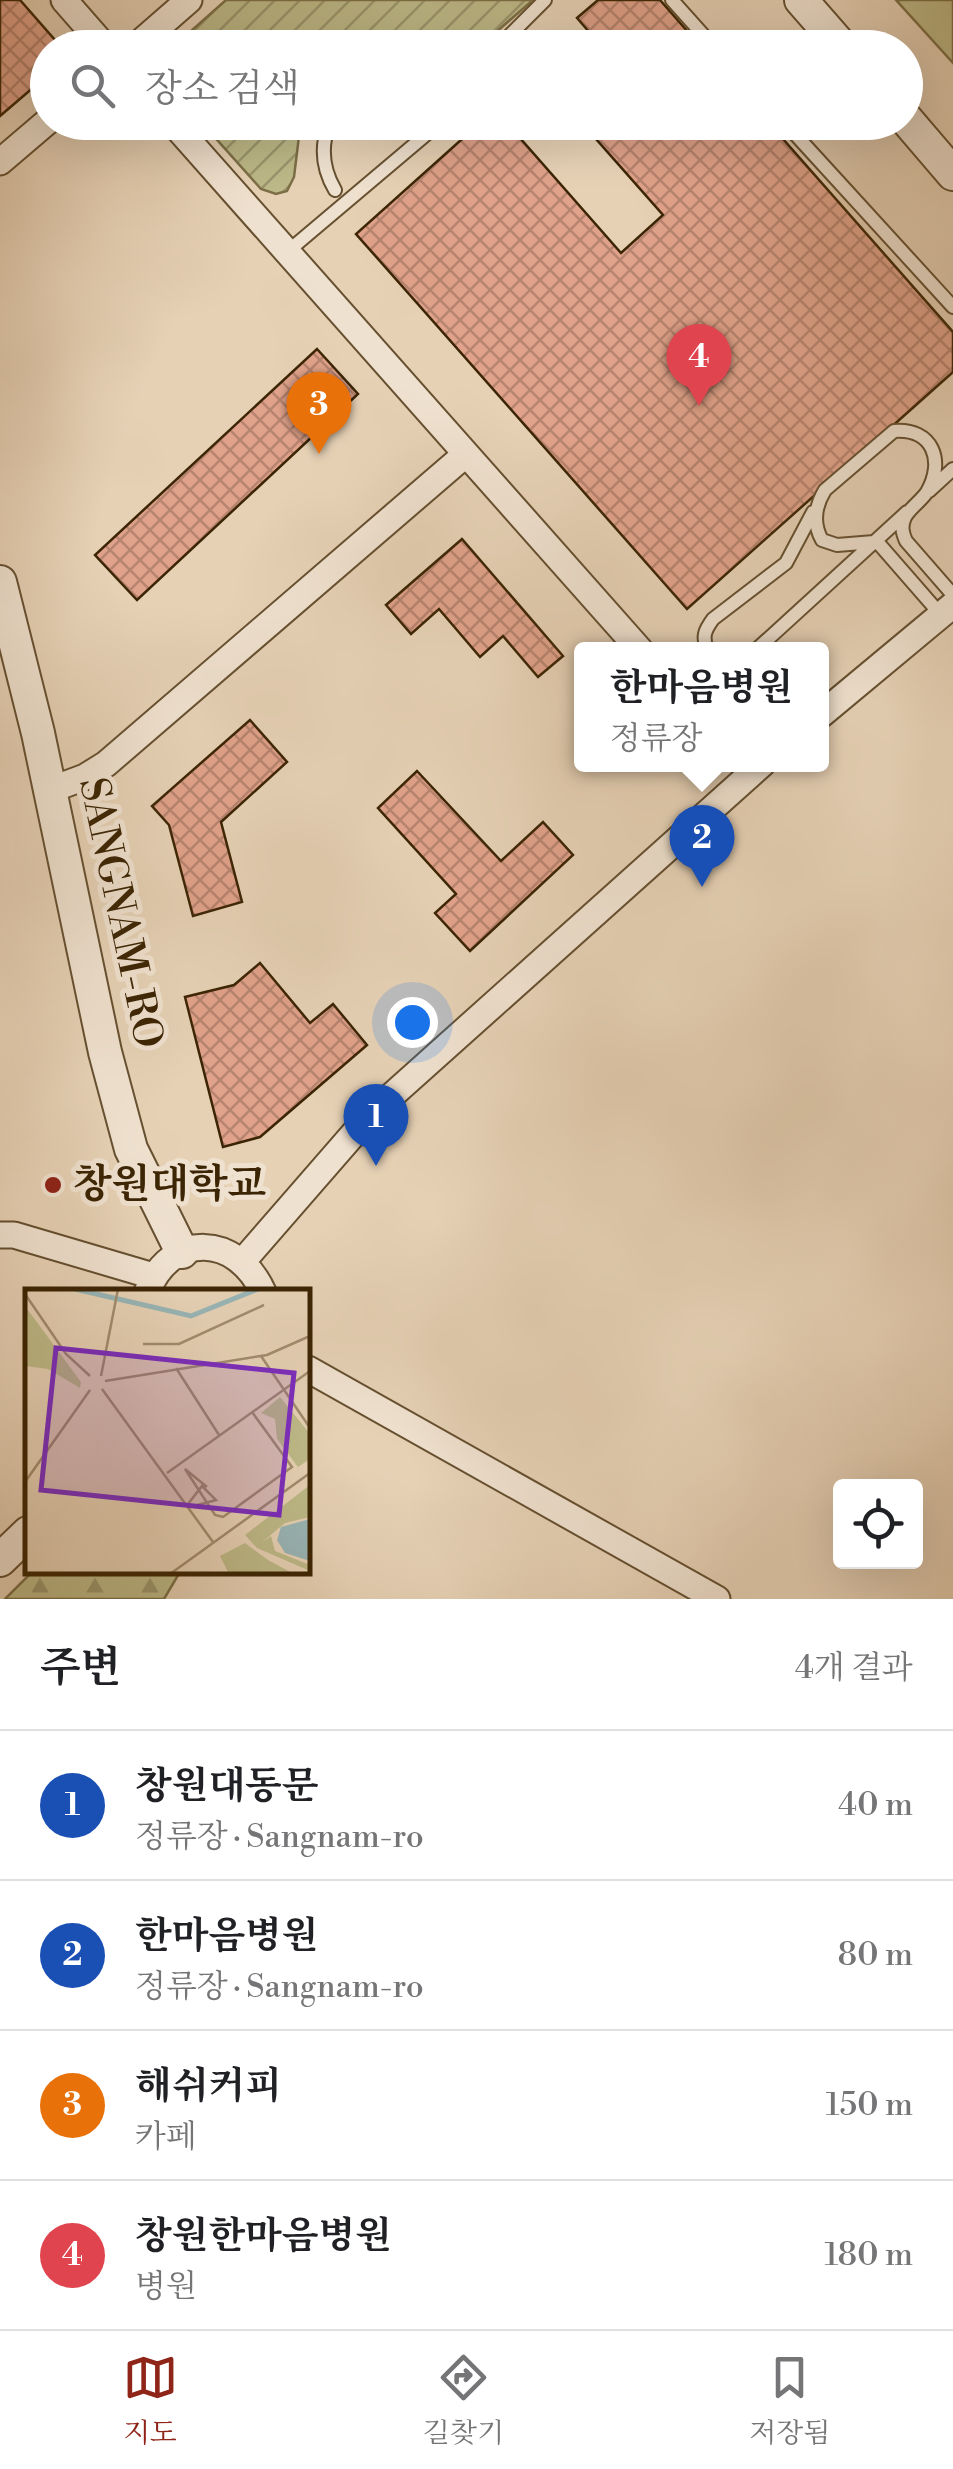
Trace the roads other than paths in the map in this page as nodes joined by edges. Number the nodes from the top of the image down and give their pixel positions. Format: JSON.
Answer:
{"nodes":[{"id":1,"x":64,"y":0,"type":"edge"},
{"id":2,"x":189,"y":0,"type":"edge"},
{"id":3,"x":545,"y":0,"type":"edge"},
{"id":4,"x":672,"y":0,"type":"edge"},
{"id":5,"x":801,"y":0,"type":"edge"},
{"id":6,"x":90,"y":30,"type":"edge"},
{"id":7,"x":155,"y":30,"type":"edge"},
{"id":8,"x":515,"y":30,"type":"edge"},
{"id":9,"x":699,"y":30,"type":"edge"},
{"id":10,"x":827,"y":30,"type":"edge"},
{"id":11,"x":30,"y":136,"type":"edge"},
{"id":12,"x":923,"y":139,"type":"edge"},
{"id":13,"x":188,"y":140,"type":"edge"},
{"id":14,"x":324,"y":140,"type":"edge"},
{"id":15,"x":420,"y":140,"type":"edge"},
{"id":16,"x":800,"y":140,"type":"edge"},
{"id":17,"x":0,"y":162,"type":"edge"},
{"id":18,"x":953,"y":174,"type":"edge"},
{"id":19,"x":335,"y":190,"type":"dead end"},
{"id":20,"x":288,"y":252,"type":"junction"},
{"id":21,"x":953,"y":307,"type":"edge"},
{"id":22,"x":466,"y":454,"type":"junction"},
{"id":23,"x":953,"y":470,"type":"edge"},
{"id":24,"x":924,"y":496,"type":"junction"},
{"id":25,"x":819,"y":500,"type":"junction"},
{"id":26,"x":874,"y":542,"type":"junction"},
{"id":27,"x":0,"y":582,"type":"edge"},
{"id":28,"x":949,"y":605,"type":"edge"},
{"id":29,"x":633,"y":642,"type":"edge"},
{"id":30,"x":705,"y":642,"type":"edge"},
{"id":31,"x":765,"y":642,"type":"edge"},
{"id":32,"x":829,"y":708,"type":"edge"},
{"id":33,"x":747,"y":772,"type":"edge"},
{"id":34,"x":50,"y":790,"type":"junction"},
{"id":35,"x":0,"y":1235,"type":"edge"},
{"id":36,"x":182,"y":1252,"type":"junction"},
{"id":37,"x":242,"y":1261,"type":"junction"},
{"id":38,"x":150,"y":1284,"type":"edge"},
{"id":39,"x":262,"y":1289,"type":"edge"},
{"id":40,"x":310,"y":1370,"type":"edge"},
{"id":41,"x":25,"y":1537,"type":"edge"},
{"id":42,"x":0,"y":1560,"type":"edge"},
{"id":43,"x":717,"y":1599,"type":"edge"}],
"edges":[{"from":1,"to":6,"type":"street"},
{"from":2,"to":7,"type":"street"},
{"from":3,"to":8,"type":"lane"},
{"from":4,"to":9,"type":"lane"},
{"from":5,"to":10,"type":"street"},
{"from":11,"to":17,"type":"street"},
{"from":12,"to":18,"type":"street"},
{"from":13,"to":20,"type":"street"},
{"from":14,"to":19,"type":"lane"},
{"from":15,"to":20,"type":"lane"},
{"from":16,"to":21,"type":"lane"},
{"from":20,"to":22,"type":"street"},
{"from":22,"to":29,"type":"street"},
{"from":22,"to":34,"type":"street"},
{"from":23,"to":24,"type":"lane"},
{"from":24,"to":25,"type":"lane"},
{"from":24,"to":26,"type":"lane"},
{"from":24,"to":28,"type":"lane"},
{"from":25,"to":26,"type":"lane"},
{"from":25,"to":30,"type":"lane"},
{"from":26,"to":28,"type":"lane"},
{"from":26,"to":31,"type":"lane"},
{"from":27,"to":34,"type":"street","name":"SANGNAM-RO"},
{"from":28,"to":32,"type":"street"},
{"from":33,"to":37,"type":"street"},
{"from":34,"to":36,"type":"street","name":"SANGNAM-RO"},
{"from":35,"to":38,"type":"street"},
{"from":36,"to":37,"type":"street"},
{"from":36,"to":38,"type":"street"},
{"from":37,"to":39,"type":"street"},
{"from":40,"to":43,"type":"street"},
{"from":41,"to":42,"type":"street"}]}
